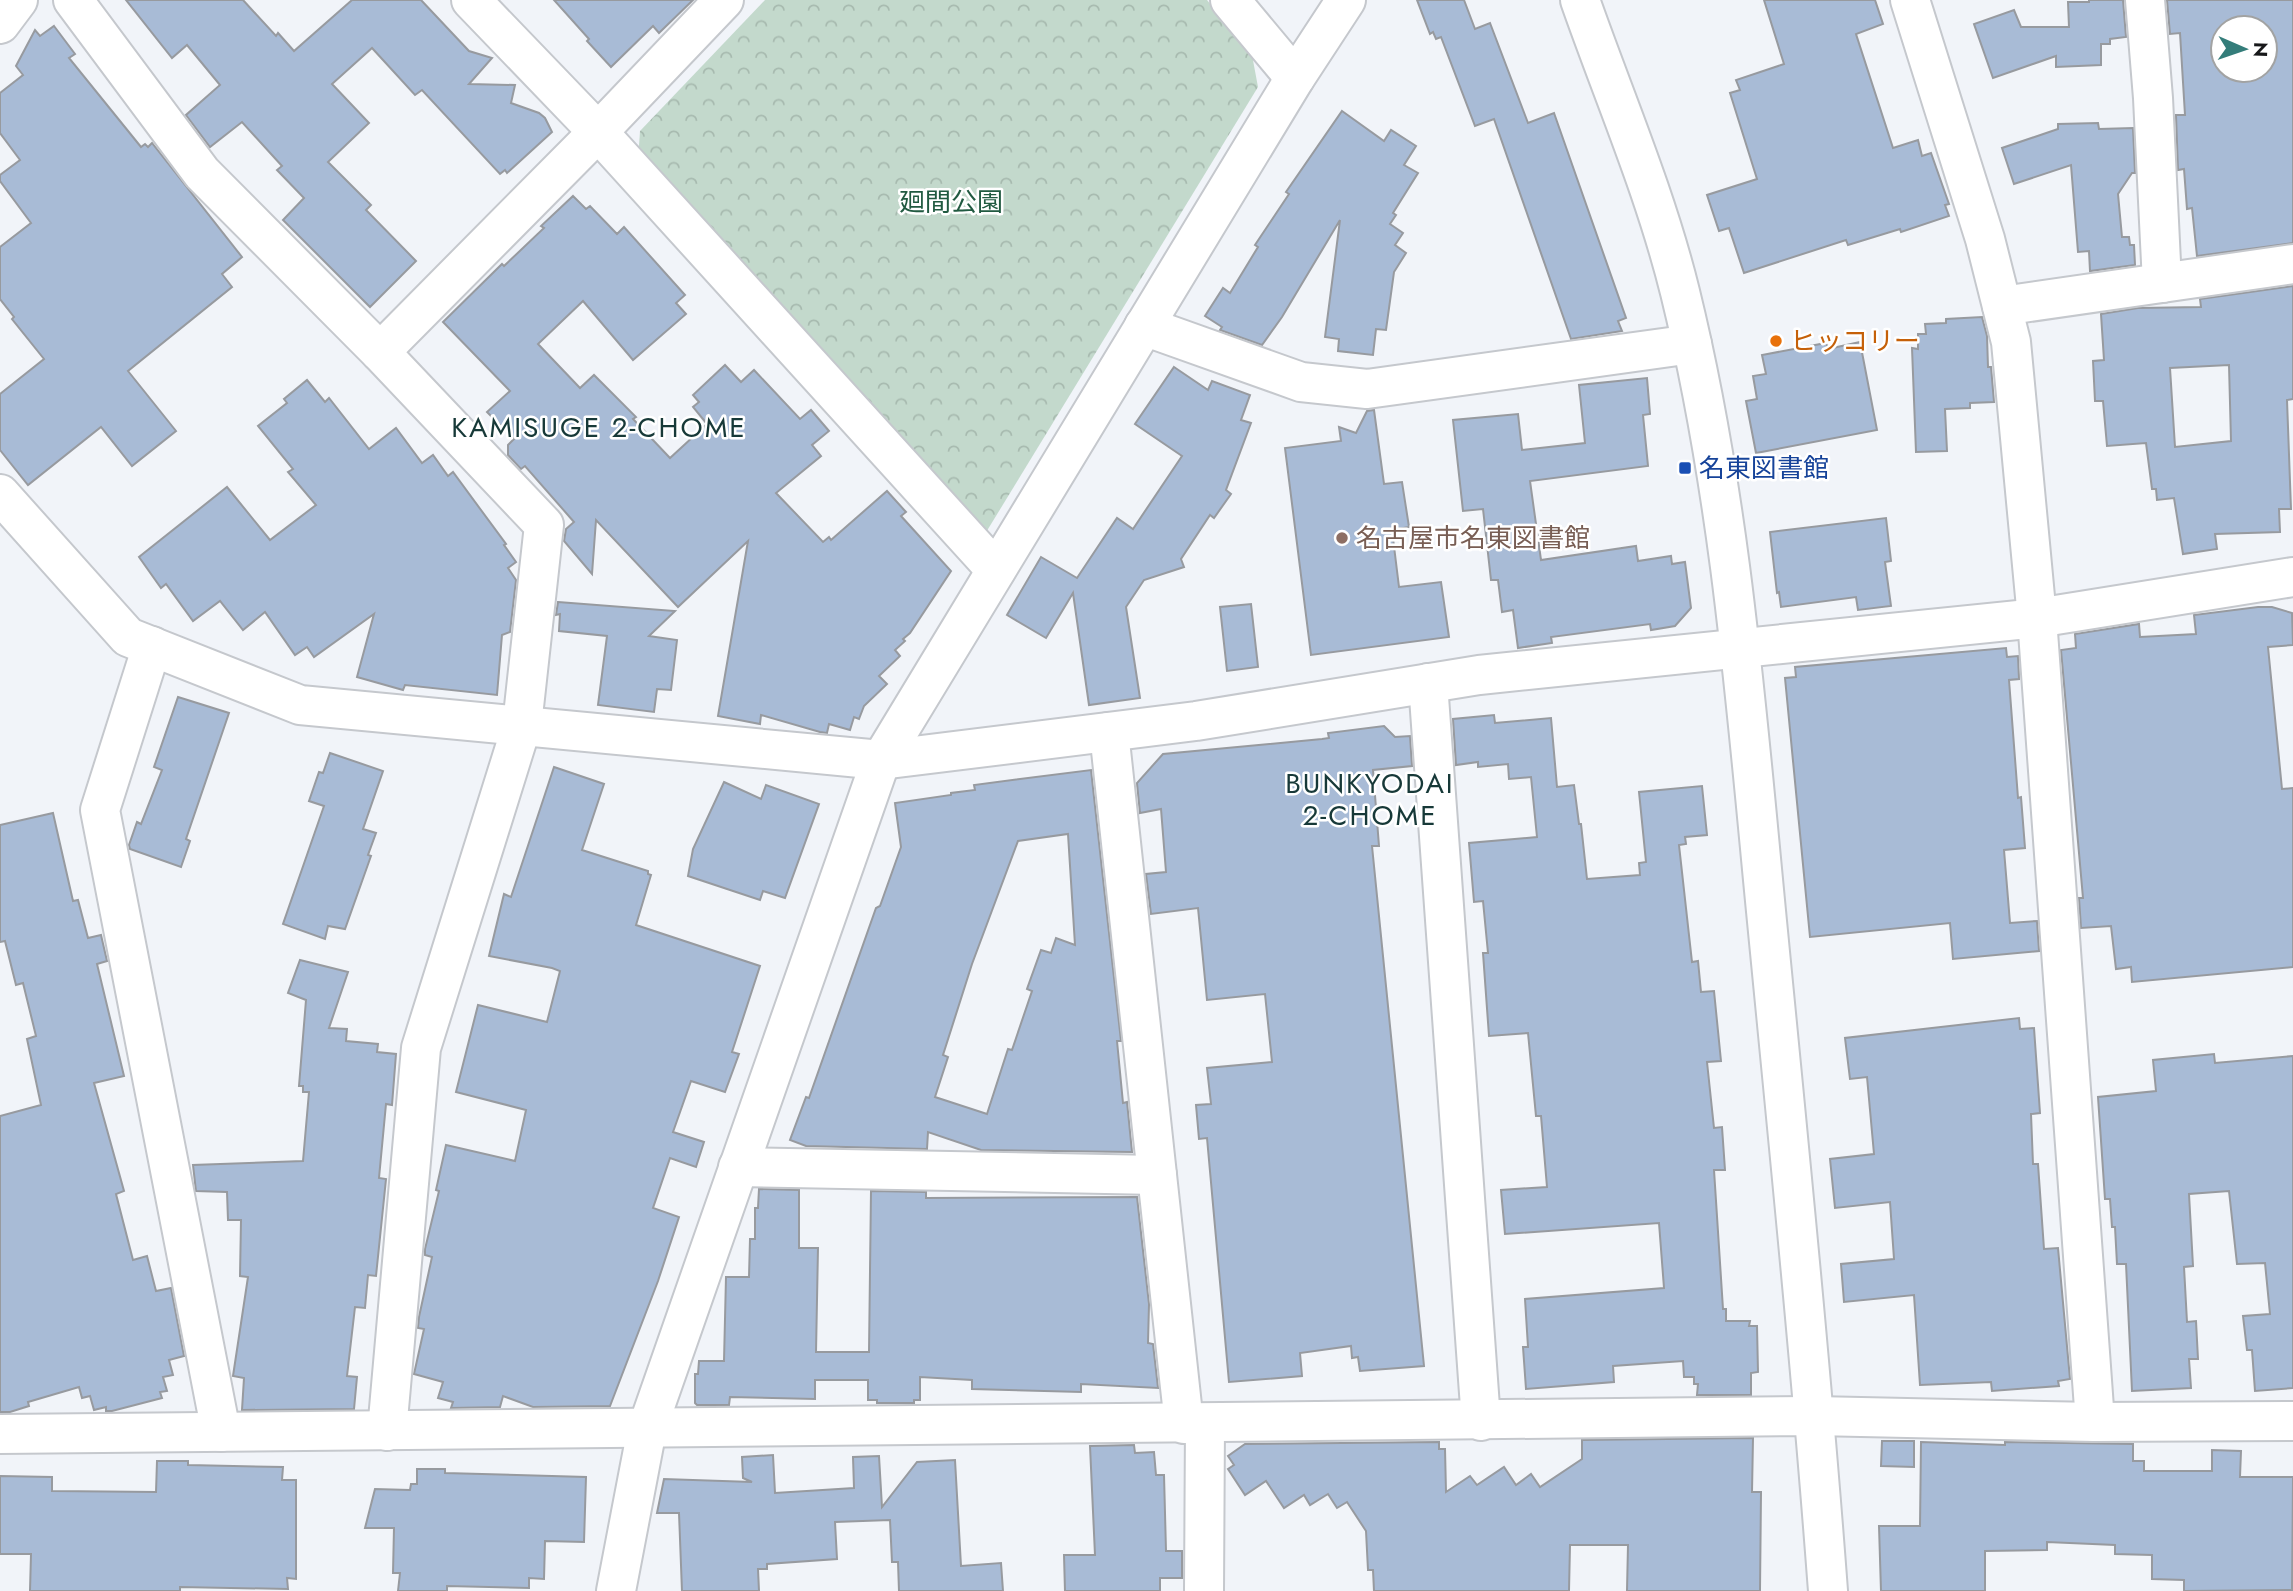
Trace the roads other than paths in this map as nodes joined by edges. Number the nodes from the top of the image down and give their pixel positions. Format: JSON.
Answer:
{"nodes":[{"id":1,"x":18,"y":0,"type":"edge"},
{"id":2,"x":73,"y":0,"type":"edge"},
{"id":3,"x":471,"y":0,"type":"edge"},
{"id":4,"x":723,"y":0,"type":"edge"},
{"id":5,"x":1230,"y":0,"type":"edge"},
{"id":6,"x":1346,"y":0,"type":"edge"},
{"id":7,"x":1580,"y":0,"type":"edge"},
{"id":8,"x":1910,"y":0,"type":"edge"},
{"id":9,"x":2145,"y":0,"type":"edge"},
{"id":10,"x":0,"y":24,"type":"edge"},
{"id":11,"x":1295,"y":78,"type":"junction"},
{"id":12,"x":598,"y":132,"type":"junction"},
{"id":13,"x":2293,"y":264,"type":"edge"},
{"id":14,"x":2162,"y":283,"type":"junction"},
{"id":15,"x":2002,"y":306,"type":"junction"},
{"id":16,"x":1144,"y":326,"type":"junction"},
{"id":17,"x":1692,"y":344,"type":"junction"},
{"id":18,"x":380,"y":352,"type":"junction"},
{"id":19,"x":0,"y":494,"type":"edge"},
{"id":20,"x":996,"y":570,"type":"junction"},
{"id":21,"x":2293,"y":577,"type":"edge"},
{"id":22,"x":2037,"y":618,"type":"junction"},
{"id":23,"x":152,"y":646,"type":"junction"},
{"id":24,"x":1741,"y":649,"type":"junction"},
{"id":25,"x":1428,"y":683,"type":"junction"},
{"id":26,"x":522,"y":725,"type":"junction"},
{"id":27,"x":1109,"y":732,"type":"junction"},
{"id":28,"x":881,"y":760,"type":"junction"},
{"id":29,"x":738,"y":1167,"type":"junction"},
{"id":30,"x":1157,"y":1175,"type":"junction"},
{"id":31,"x":1815,"y":1416,"type":"junction"},
{"id":32,"x":1481,"y":1421,"type":"junction"},
{"id":33,"x":2293,"y":1421,"type":"edge"},
{"id":34,"x":2095,"y":1422,"type":"junction"},
{"id":35,"x":1194,"y":1424,"type":"junction"},
{"id":36,"x":647,"y":1429,"type":"junction"},
{"id":37,"x":387,"y":1431,"type":"junction"},
{"id":38,"x":221,"y":1433,"type":"junction"},
{"id":39,"x":0,"y":1434,"type":"edge"},
{"id":40,"x":616,"y":1591,"type":"edge"},
{"id":41,"x":1204,"y":1591,"type":"edge"},
{"id":42,"x":1828,"y":1591,"type":"edge"}],
"edges":[{"from":1,"to":10,"type":"street"},
{"from":2,"to":18,"type":"street"},
{"from":3,"to":12,"type":"street"},
{"from":4,"to":12,"type":"street"},
{"from":5,"to":11,"type":"street"},
{"from":6,"to":11,"type":"street"},
{"from":7,"to":17,"type":"street"},
{"from":8,"to":15,"type":"street"},
{"from":9,"to":14,"type":"street"},
{"from":11,"to":16,"type":"street"},
{"from":12,"to":18,"type":"street"},
{"from":12,"to":20,"type":"street"},
{"from":13,"to":14,"type":"street"},
{"from":14,"to":15,"type":"street"},
{"from":15,"to":22,"type":"street"},
{"from":16,"to":17,"type":"street"},
{"from":16,"to":20,"type":"street"},
{"from":17,"to":24,"type":"street"},
{"from":18,"to":26,"type":"street"},
{"from":19,"to":23,"type":"street"},
{"from":20,"to":28,"type":"street"},
{"from":21,"to":22,"type":"street"},
{"from":22,"to":24,"type":"street"},
{"from":22,"to":34,"type":"street"},
{"from":23,"to":26,"type":"street"},
{"from":23,"to":38,"type":"street"},
{"from":24,"to":25,"type":"street"},
{"from":24,"to":31,"type":"street"},
{"from":25,"to":27,"type":"street"},
{"from":25,"to":32,"type":"street"},
{"from":26,"to":28,"type":"street"},
{"from":26,"to":37,"type":"street"},
{"from":27,"to":28,"type":"street"},
{"from":27,"to":30,"type":"street"},
{"from":28,"to":29,"type":"street"},
{"from":29,"to":30,"type":"street"},
{"from":29,"to":36,"type":"street"},
{"from":30,"to":35,"type":"street"},
{"from":31,"to":32,"type":"street"},
{"from":31,"to":34,"type":"street"},
{"from":31,"to":42,"type":"street"},
{"from":32,"to":35,"type":"street"},
{"from":33,"to":34,"type":"street"},
{"from":35,"to":36,"type":"street"},
{"from":35,"to":41,"type":"street"},
{"from":36,"to":37,"type":"street"},
{"from":36,"to":40,"type":"street"},
{"from":37,"to":38,"type":"street"},
{"from":38,"to":39,"type":"street"}]}
